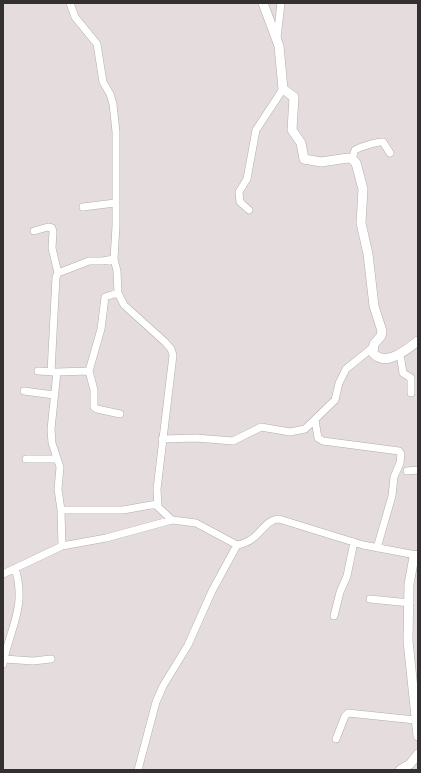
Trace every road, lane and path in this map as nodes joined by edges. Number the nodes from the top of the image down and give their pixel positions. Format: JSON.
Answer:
{"nodes":[{"id":1,"x":70,"y":3,"type":"edge"},
{"id":2,"x":263,"y":3,"type":"edge"},
{"id":3,"x":282,"y":3,"type":"edge"},
{"id":4,"x":277,"y":38,"type":"junction"},
{"id":5,"x":283,"y":89,"type":"junction"},
{"id":6,"x":390,"y":153,"type":"dead end"},
{"id":7,"x":352,"y":159,"type":"junction"},
{"id":8,"x":115,"y":203,"type":"junction"},
{"id":9,"x":83,"y":207,"type":"dead end"},
{"id":10,"x":249,"y":210,"type":"dead end"},
{"id":11,"x":34,"y":231,"type":"dead end"},
{"id":12,"x":114,"y":259,"type":"junction"},
{"id":13,"x":58,"y":273,"type":"junction"},
{"id":14,"x":118,"y":293,"type":"junction"},
{"id":15,"x":418,"y":341,"type":"edge"},
{"id":16,"x":372,"y":348,"type":"junction"},
{"id":17,"x":400,"y":354,"type":"junction"},
{"id":18,"x":38,"y":370,"type":"dead end"},
{"id":19,"x":89,"y":371,"type":"junction"},
{"id":20,"x":54,"y":372,"type":"junction"},
{"id":21,"x":24,"y":391,"type":"dead end"},
{"id":22,"x":411,"y":393,"type":"dead end"},
{"id":23,"x":54,"y":395,"type":"junction"},
{"id":24,"x":120,"y":414,"type":"dead end"},
{"id":25,"x":315,"y":420,"type":"junction"},
{"id":26,"x":162,"y":439,"type":"junction"},
{"id":27,"x":26,"y":458,"type":"dead end"},
{"id":28,"x":57,"y":459,"type":"junction"},
{"id":29,"x":418,"y":470,"type":"edge"},
{"id":30,"x":407,"y":471,"type":"dead end"},
{"id":31,"x":157,"y":504,"type":"junction"},
{"id":32,"x":61,"y":510,"type":"junction"},
{"id":33,"x":172,"y":520,"type":"junction"},
{"id":34,"x":354,"y":542,"type":"junction"},
{"id":35,"x":237,"y":545,"type":"junction"},
{"id":36,"x":62,"y":546,"type":"junction"},
{"id":37,"x":377,"y":548,"type":"junction"},
{"id":38,"x":417,"y":555,"type":"edge"},
{"id":39,"x":15,"y":568,"type":"junction"},
{"id":40,"x":3,"y":574,"type":"edge"},
{"id":41,"x":370,"y":599,"type":"dead end"},
{"id":42,"x":410,"y":603,"type":"junction"},
{"id":43,"x":334,"y":616,"type":"dead end"},
{"id":44,"x":51,"y":659,"type":"dead end"},
{"id":45,"x":3,"y":662,"type":"edge"},
{"id":46,"x":415,"y":720,"type":"junction"},
{"id":47,"x":418,"y":736,"type":"edge"},
{"id":48,"x":336,"y":739,"type":"dead end"},
{"id":49,"x":418,"y":754,"type":"edge"},
{"id":50,"x":412,"y":767,"type":"edge"},
{"id":51,"x":138,"y":770,"type":"edge"},
{"id":52,"x":400,"y":770,"type":"edge"}],
"edges":[{"from":1,"to":8,"type":"street"},
{"from":2,"to":4,"type":"street"},
{"from":3,"to":4,"type":"street"},
{"from":4,"to":5,"type":"street"},
{"from":5,"to":7,"type":"street"},
{"from":5,"to":10,"type":"street"},
{"from":6,"to":7,"type":"street"},
{"from":7,"to":16,"type":"street"},
{"from":8,"to":9,"type":"street"},
{"from":8,"to":12,"type":"street"},
{"from":11,"to":13,"type":"street"},
{"from":12,"to":13,"type":"street"},
{"from":12,"to":14,"type":"street"},
{"from":13,"to":20,"type":"street"},
{"from":14,"to":19,"type":"street"},
{"from":14,"to":26,"type":"street"},
{"from":15,"to":17,"type":"street"},
{"from":16,"to":17,"type":"street"},
{"from":16,"to":25,"type":"street"},
{"from":17,"to":22,"type":"street"},
{"from":18,"to":20,"type":"street"},
{"from":19,"to":20,"type":"street"},
{"from":19,"to":24,"type":"street"},
{"from":20,"to":23,"type":"street"},
{"from":21,"to":23,"type":"street"},
{"from":23,"to":28,"type":"street"},
{"from":25,"to":26,"type":"street"},
{"from":25,"to":37,"type":"street"},
{"from":26,"to":31,"type":"street"},
{"from":27,"to":28,"type":"street"},
{"from":28,"to":32,"type":"street"},
{"from":29,"to":30,"type":"street"},
{"from":31,"to":32,"type":"street"},
{"from":31,"to":33,"type":"street"},
{"from":32,"to":36,"type":"street"},
{"from":33,"to":35,"type":"street"},
{"from":33,"to":36,"type":"street"},
{"from":34,"to":35,"type":"street"},
{"from":34,"to":37,"type":"street"},
{"from":34,"to":43,"type":"street"},
{"from":35,"to":51,"type":"street"},
{"from":36,"to":39,"type":"street"},
{"from":37,"to":38,"type":"street"},
{"from":38,"to":42,"type":"street"},
{"from":39,"to":40,"type":"street"},
{"from":39,"to":45,"type":"street"},
{"from":41,"to":42,"type":"street"},
{"from":42,"to":46,"type":"street"},
{"from":44,"to":45,"type":"street"},
{"from":46,"to":47,"type":"street"},
{"from":46,"to":48,"type":"street"},
{"from":49,"to":50,"type":"street"},
{"from":50,"to":52,"type":"street"}]}
